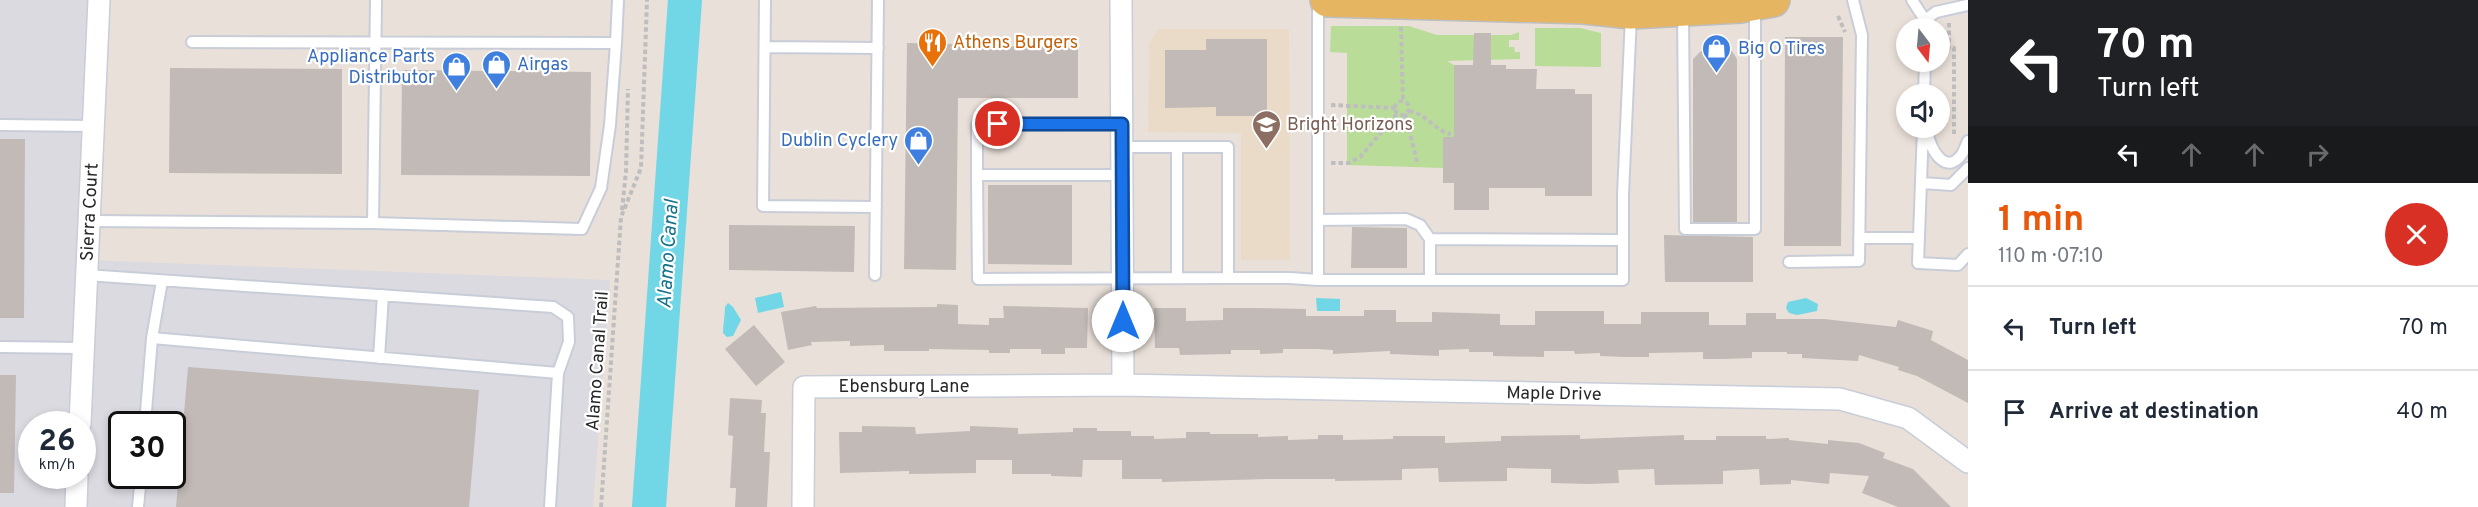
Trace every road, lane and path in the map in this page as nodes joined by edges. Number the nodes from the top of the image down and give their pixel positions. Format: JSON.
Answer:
{"nodes":[{"id":1,"x":99,"y":0,"type":"edge"},
{"id":2,"x":376,"y":0,"type":"edge"},
{"id":3,"x":618,"y":0,"type":"edge"},
{"id":4,"x":647,"y":0,"type":"edge"},
{"id":5,"x":765,"y":0,"type":"edge"},
{"id":6,"x":878,"y":0,"type":"edge"},
{"id":7,"x":1121,"y":0,"type":"edge"},
{"id":8,"x":1318,"y":0,"type":"edge"},
{"id":9,"x":1327,"y":0,"type":"edge"},
{"id":10,"x":1853,"y":0,"type":"edge"},
{"id":11,"x":1912,"y":0,"type":"edge"},
{"id":12,"x":1764,"y":2,"type":"edge"},
{"id":13,"x":1961,"y":4,"type":"edge"},
{"id":14,"x":1656,"y":7,"type":"edge"},
{"id":15,"x":1419,"y":9,"type":"edge"},
{"id":16,"x":1922,"y":18,"type":"edge"},
{"id":17,"x":1930,"y":18,"type":"edge"},
{"id":18,"x":192,"y":42,"type":"dead end"},
{"id":19,"x":616,"y":43,"type":"junction"},
{"id":20,"x":375,"y":44,"type":"junction"},
{"id":21,"x":765,"y":47,"type":"junction"},
{"id":22,"x":878,"y":48,"type":"junction"},
{"id":23,"x":614,"y":66,"type":"junction"},
{"id":24,"x":1403,"y":101,"type":"junction"},
{"id":25,"x":1318,"y":105,"type":"junction"},
{"id":26,"x":1395,"y":108,"type":"junction"},
{"id":27,"x":1407,"y":112,"type":"junction"},
{"id":28,"x":1398,"y":113,"type":"junction"},
{"id":29,"x":1122,"y":124,"type":"junction"},
{"id":30,"x":0,"y":125,"type":"edge"},
{"id":31,"x":93,"y":126,"type":"junction"},
{"id":32,"x":1451,"y":134,"type":"dead end"},
{"id":33,"x":1924,"y":138,"type":"edge"},
{"id":34,"x":1928,"y":138,"type":"edge"},
{"id":35,"x":1954,"y":140,"type":"dead end"},
{"id":36,"x":1968,"y":141,"type":"edge"},
{"id":37,"x":1122,"y":147,"type":"junction"},
{"id":38,"x":1177,"y":147,"type":"junction"},
{"id":39,"x":1318,"y":163,"type":"junction"},
{"id":40,"x":1418,"y":165,"type":"dead end"},
{"id":41,"x":1968,"y":168,"type":"edge"},
{"id":42,"x":977,"y":175,"type":"junction"},
{"id":43,"x":1122,"y":175,"type":"junction"},
{"id":44,"x":1922,"y":183,"type":"junction"},
{"id":45,"x":876,"y":207,"type":"junction"},
{"id":46,"x":621,"y":216,"type":"junction"},
{"id":47,"x":1318,"y":220,"type":"junction"},
{"id":48,"x":89,"y":221,"type":"junction"},
{"id":49,"x":373,"y":223,"type":"junction"},
{"id":50,"x":1859,"y":238,"type":"junction"},
{"id":51,"x":1919,"y":238,"type":"junction"},
{"id":52,"x":1430,"y":239,"type":"junction"},
{"id":53,"x":1623,"y":240,"type":"junction"},
{"id":54,"x":1968,"y":254,"type":"edge"},
{"id":55,"x":1789,"y":262,"type":"dead end"},
{"id":56,"x":875,"y":275,"type":"dead end"},
{"id":57,"x":86,"y":276,"type":"junction"},
{"id":58,"x":1123,"y":278,"type":"junction"},
{"id":59,"x":1177,"y":278,"type":"junction"},
{"id":60,"x":1228,"y":278,"type":"junction"},
{"id":61,"x":1318,"y":280,"type":"junction"},
{"id":62,"x":1430,"y":280,"type":"junction"},
{"id":63,"x":162,"y":281,"type":"junction"},
{"id":64,"x":383,"y":295,"type":"junction"},
{"id":65,"x":152,"y":339,"type":"junction"},
{"id":66,"x":0,"y":347,"type":"edge"},
{"id":67,"x":83,"y":348,"type":"junction"},
{"id":68,"x":379,"y":358,"type":"junction"},
{"id":69,"x":558,"y":373,"type":"junction"},
{"id":70,"x":1123,"y":385,"type":"junction"},
{"id":71,"x":81,"y":411,"type":"edge"},
{"id":72,"x":146,"y":411,"type":"edge"},
{"id":73,"x":1968,"y":462,"type":"edge"},
{"id":74,"x":77,"y":489,"type":"edge"},
{"id":75,"x":140,"y":489,"type":"edge"},
{"id":76,"x":76,"y":507,"type":"edge"},
{"id":77,"x":138,"y":507,"type":"edge"},
{"id":78,"x":550,"y":507,"type":"edge"},
{"id":79,"x":601,"y":507,"type":"edge"},
{"id":80,"x":803,"y":507,"type":"edge"}],
"edges":[{"from":1,"to":31,"type":"street","name":"Sierra Court"},
{"from":2,"to":20,"type":"lane"},
{"from":3,"to":19,"type":"lane"},
{"from":4,"to":46,"type":"path","name":"Alamo Canal Trail"},
{"from":5,"to":21,"type":"lane"},
{"from":6,"to":22,"type":"lane"},
{"from":7,"to":29,"type":"street"},
{"from":8,"to":25,"type":"lane"},
{"from":9,"to":15,"type":"main road"},
{"from":10,"to":50,"type":"lane"},
{"from":11,"to":16,"type":"lane"},
{"from":12,"to":14,"type":"main road"},
{"from":12,"to":14,"type":"lane"},
{"from":13,"to":17,"type":"lane"},
{"from":13,"to":35,"type":"path"},
{"from":14,"to":15,"type":"main road"},
{"from":14,"to":53,"type":"lane"},
{"from":15,"to":24,"type":"path"},
{"from":18,"to":20,"type":"lane"},
{"from":19,"to":20,"type":"lane"},
{"from":19,"to":23,"type":"lane"},
{"from":20,"to":49,"type":"lane"},
{"from":21,"to":22,"type":"lane"},
{"from":21,"to":45,"type":"lane"},
{"from":22,"to":45,"type":"lane"},
{"from":23,"to":46,"type":"path","name":"Alamo Canal Trail"},
{"from":23,"to":49,"type":"lane"},
{"from":24,"to":26,"type":"path"},
{"from":24,"to":27,"type":"path"},
{"from":25,"to":26,"type":"path"},
{"from":25,"to":39,"type":"lane"},
{"from":26,"to":28,"type":"path"},
{"from":27,"to":28,"type":"path"},
{"from":27,"to":32,"type":"path"},
{"from":27,"to":40,"type":"path"},
{"from":28,"to":39,"type":"path"},
{"from":29,"to":37,"type":"street"},
{"from":29,"to":42,"type":"lane"},
{"from":30,"to":31,"type":"lane"},
{"from":31,"to":48,"type":"street","name":"Sierra Court"},
{"from":33,"to":44,"type":"lane"},
{"from":34,"to":36,"type":"lane"},
{"from":37,"to":38,"type":"lane"},
{"from":37,"to":43,"type":"street"},
{"from":38,"to":59,"type":"lane"},
{"from":38,"to":60,"type":"lane"},
{"from":39,"to":47,"type":"lane"},
{"from":41,"to":44,"type":"lane"},
{"from":42,"to":43,"type":"lane"},
{"from":42,"to":58,"type":"lane"},
{"from":43,"to":58,"type":"street"},
{"from":44,"to":51,"type":"lane"},
{"from":45,"to":56,"type":"lane"},
{"from":46,"to":79,"type":"path","name":"Alamo Canal Trail"},
{"from":47,"to":52,"type":"lane"},
{"from":47,"to":61,"type":"lane"},
{"from":48,"to":49,"type":"lane"},
{"from":48,"to":57,"type":"street","name":"Sierra Court"},
{"from":50,"to":51,"type":"lane"},
{"from":50,"to":55,"type":"lane"},
{"from":51,"to":54,"type":"lane"},
{"from":52,"to":53,"type":"lane"},
{"from":52,"to":62,"type":"lane"},
{"from":53,"to":62,"type":"lane"},
{"from":57,"to":63,"type":"lane"},
{"from":57,"to":67,"type":"street","name":"Sierra Court"},
{"from":58,"to":59,"type":"lane"},
{"from":58,"to":70,"type":"street"},
{"from":59,"to":60,"type":"lane"},
{"from":60,"to":61,"type":"lane"},
{"from":61,"to":62,"type":"lane"},
{"from":63,"to":64,"type":"lane"},
{"from":63,"to":65,"type":"lane"},
{"from":64,"to":68,"type":"lane"},
{"from":64,"to":69,"type":"lane"},
{"from":65,"to":68,"type":"lane"},
{"from":65,"to":72,"type":"lane"},
{"from":66,"to":67,"type":"lane"},
{"from":67,"to":71,"type":"street","name":"Sierra Court"},
{"from":68,"to":69,"type":"lane"},
{"from":69,"to":78,"type":"lane"},
{"from":70,"to":73,"type":"street","name":"Maple Drive"},
{"from":70,"to":80,"type":"street","name":"Ebensburg Lane"},
{"from":74,"to":76,"type":"street"},
{"from":75,"to":77,"type":"lane"}]}
